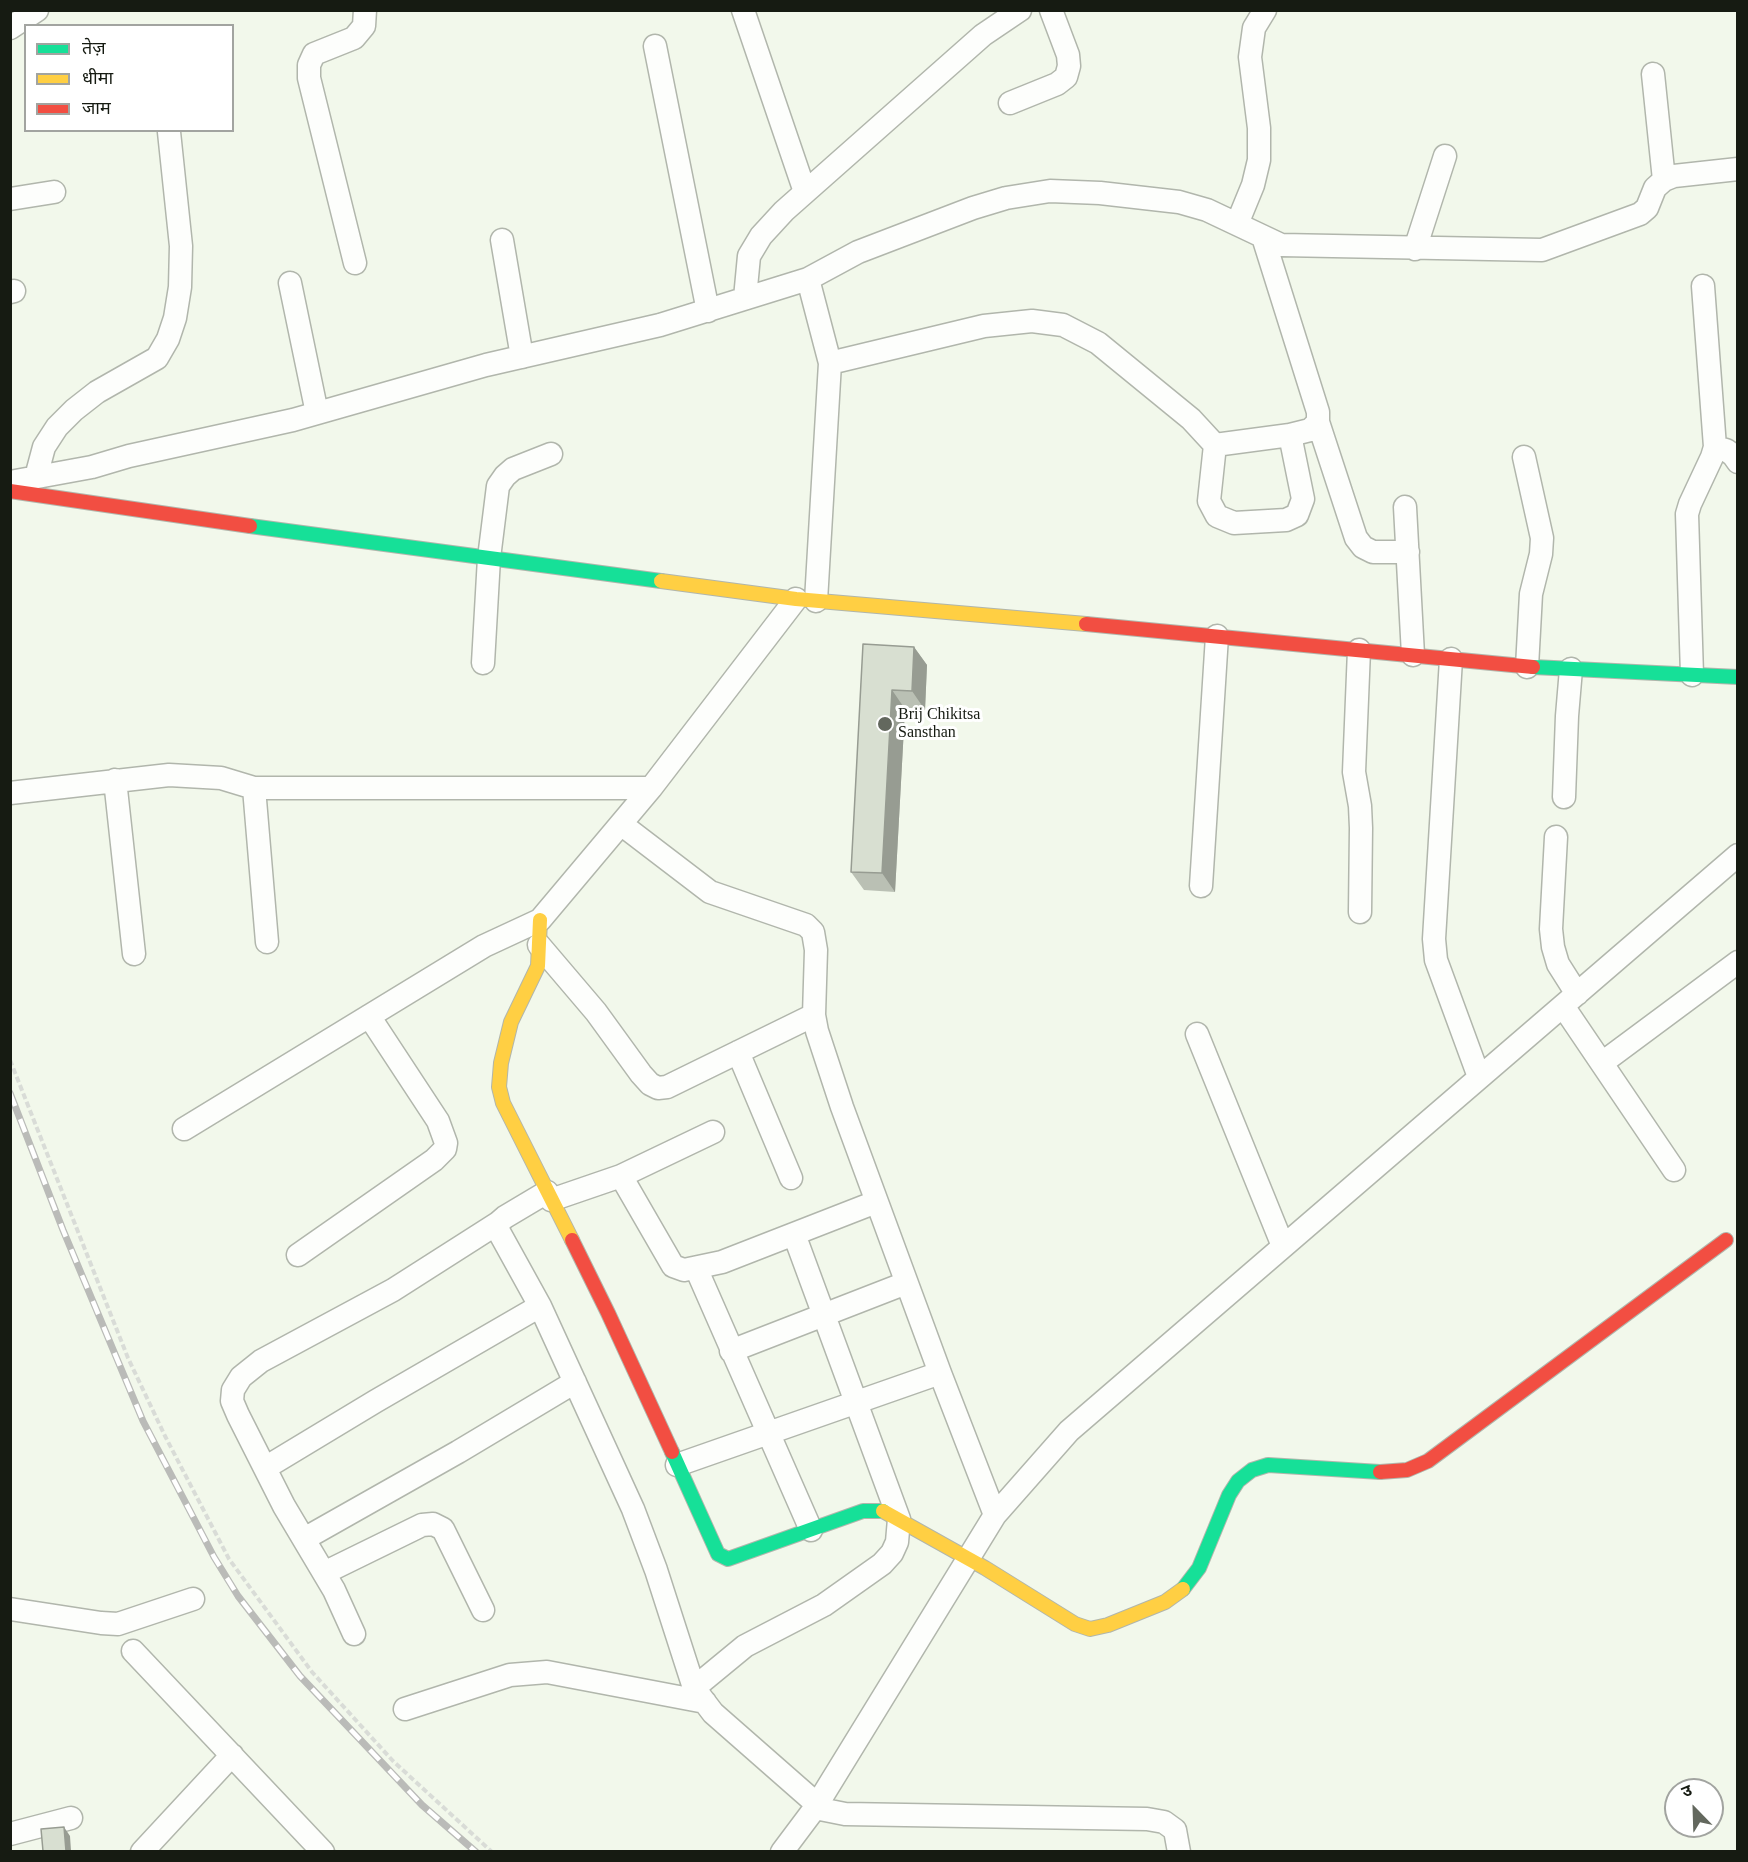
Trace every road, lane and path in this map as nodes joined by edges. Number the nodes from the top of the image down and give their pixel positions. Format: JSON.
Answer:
{"nodes":[{"id":1,"x":37,"y":10,"type":"edge"},
{"id":2,"x":365,"y":10,"type":"edge"},
{"id":3,"x":743,"y":10,"type":"edge"},
{"id":4,"x":1052,"y":10,"type":"edge"},
{"id":5,"x":1265,"y":10,"type":"edge"},
{"id":6,"x":1006,"y":14,"type":"edge"},
{"id":7,"x":10,"y":28,"type":"edge"},
{"id":8,"x":655,"y":46,"type":"dead end"},
{"id":9,"x":1653,"y":74,"type":"dead end"},
{"id":10,"x":1010,"y":103,"type":"dead end"},
{"id":11,"x":169,"y":132,"type":"dead end"},
{"id":12,"x":1445,"y":156,"type":"dead end"},
{"id":13,"x":1737,"y":169,"type":"edge"},
{"id":14,"x":1664,"y":180,"type":"junction"},
{"id":15,"x":54,"y":192,"type":"dead end"},
{"id":16,"x":805,"y":192,"type":"junction"},
{"id":17,"x":10,"y":199,"type":"edge"},
{"id":18,"x":1237,"y":224,"type":"junction"},
{"id":19,"x":1263,"y":237,"type":"junction"},
{"id":20,"x":502,"y":240,"type":"dead end"},
{"id":21,"x":1415,"y":249,"type":"junction"},
{"id":22,"x":354,"y":263,"type":"dead end"},
{"id":23,"x":808,"y":279,"type":"junction"},
{"id":24,"x":290,"y":283,"type":"dead end"},
{"id":25,"x":1703,"y":286,"type":"dead end"},
{"id":26,"x":745,"y":298,"type":"junction"},
{"id":27,"x":708,"y":311,"type":"junction"},
{"id":28,"x":522,"y":357,"type":"junction"},
{"id":29,"x":830,"y":363,"type":"junction"},
{"id":30,"x":317,"y":413,"type":"junction"},
{"id":31,"x":1318,"y":422,"type":"junction"},
{"id":32,"x":1290,"y":435,"type":"junction"},
{"id":33,"x":1215,"y":445,"type":"junction"},
{"id":34,"x":1715,"y":447,"type":"junction"},
{"id":35,"x":551,"y":454,"type":"dead end"},
{"id":36,"x":1524,"y":457,"type":"dead end"},
{"id":37,"x":1737,"y":462,"type":"edge"},
{"id":38,"x":36,"y":477,"type":"junction"},
{"id":39,"x":10,"y":482,"type":"edge"},
{"id":40,"x":10,"y":491,"type":"edge"},
{"id":41,"x":1405,"y":507,"type":"dead end"},
{"id":42,"x":1408,"y":552,"type":"junction"},
{"id":43,"x":489,"y":558,"type":"junction"},
{"id":44,"x":806,"y":600,"type":"junction"},
{"id":45,"x":1217,"y":636,"type":"junction"},
{"id":46,"x":1359,"y":650,"type":"junction"},
{"id":47,"x":1413,"y":655,"type":"junction"},
{"id":48,"x":1451,"y":659,"type":"junction"},
{"id":49,"x":483,"y":663,"type":"dead end"},
{"id":50,"x":1527,"y":667,"type":"junction"},
{"id":51,"x":1571,"y":669,"type":"junction"},
{"id":52,"x":1692,"y":675,"type":"junction"},
{"id":53,"x":1737,"y":677,"type":"edge"},
{"id":54,"x":115,"y":780,"type":"junction"},
{"id":55,"x":254,"y":788,"type":"junction"},
{"id":56,"x":651,"y":788,"type":"junction"},
{"id":57,"x":10,"y":793,"type":"edge"},
{"id":58,"x":1564,"y":797,"type":"dead end"},
{"id":59,"x":621,"y":824,"type":"junction"},
{"id":60,"x":1556,"y":837,"type":"dead end"},
{"id":61,"x":1737,"y":855,"type":"edge"},
{"id":62,"x":1201,"y":886,"type":"dead end"},
{"id":63,"x":1360,"y":912,"type":"dead end"},
{"id":64,"x":540,"y":920,"type":"junction"},
{"id":65,"x":267,"y":942,"type":"dead end"},
{"id":66,"x":539,"y":945,"type":"junction"},
{"id":67,"x":134,"y":954,"type":"dead end"},
{"id":68,"x":1737,"y":962,"type":"edge"},
{"id":69,"x":1570,"y":1000,"type":"junction"},
{"id":70,"x":814,"y":1015,"type":"junction"},
{"id":71,"x":369,"y":1016,"type":"junction"},
{"id":72,"x":1197,"y":1034,"type":"dead end"},
{"id":73,"x":738,"y":1052,"type":"junction"},
{"id":74,"x":10,"y":1060,"type":"edge"},
{"id":75,"x":1602,"y":1063,"type":"junction"},
{"id":76,"x":1479,"y":1077,"type":"junction"},
{"id":77,"x":184,"y":1129,"type":"dead end"},
{"id":78,"x":713,"y":1132,"type":"dead end"},
{"id":79,"x":1674,"y":1170,"type":"dead end"},
{"id":80,"x":621,"y":1176,"type":"junction"},
{"id":81,"x":791,"y":1178,"type":"dead end"},
{"id":82,"x":549,"y":1196,"type":"junction"},
{"id":83,"x":876,"y":1202,"type":"junction"},
{"id":84,"x":498,"y":1223,"type":"junction"},
{"id":85,"x":794,"y":1234,"type":"junction"},
{"id":86,"x":1726,"y":1240,"type":"dead end"},
{"id":87,"x":1283,"y":1246,"type":"junction"},
{"id":88,"x":298,"y":1255,"type":"dead end"},
{"id":89,"x":696,"y":1268,"type":"junction"},
{"id":90,"x":906,"y":1283,"type":"junction"},
{"id":91,"x":540,"y":1306,"type":"junction"},
{"id":92,"x":823,"y":1314,"type":"junction"},
{"id":93,"x":731,"y":1351,"type":"junction"},
{"id":94,"x":940,"y":1373,"type":"junction"},
{"id":95,"x":575,"y":1382,"type":"junction"},
{"id":96,"x":856,"y":1402,"type":"junction"},
{"id":97,"x":767,"y":1434,"type":"junction"},
{"id":98,"x":677,"y":1465,"type":"junction"},
{"id":99,"x":265,"y":1468,"type":"junction"},
{"id":100,"x":995,"y":1515,"type":"junction"},
{"id":101,"x":899,"y":1519,"type":"junction"},
{"id":102,"x":811,"y":1530,"type":"junction"},
{"id":103,"x":304,"y":1539,"type":"junction"},
{"id":104,"x":968,"y":1558,"type":"junction"},
{"id":105,"x":324,"y":1574,"type":"junction"},
{"id":106,"x":193,"y":1599,"type":"dead end"},
{"id":107,"x":10,"y":1609,"type":"edge"},
{"id":108,"x":483,"y":1610,"type":"dead end"},
{"id":109,"x":354,"y":1634,"type":"dead end"},
{"id":110,"x":133,"y":1651,"type":"dead end"},
{"id":111,"x":700,"y":1695,"type":"junction"},
{"id":112,"x":405,"y":1709,"type":"dead end"},
{"id":113,"x":232,"y":1755,"type":"junction"},
{"id":114,"x":817,"y":1805,"type":"junction"},
{"id":115,"x":71,"y":1818,"type":"dead end"},
{"id":116,"x":10,"y":1834,"type":"edge"},
{"id":117,"x":142,"y":1851,"type":"edge"},
{"id":118,"x":323,"y":1851,"type":"edge"},
{"id":119,"x":492,"y":1851,"type":"edge"},
{"id":120,"x":782,"y":1851,"type":"edge"},
{"id":121,"x":1179,"y":1851,"type":"edge"}],
"edges":[{"from":1,"to":7,"type":"street"},
{"from":2,"to":22,"type":"street"},
{"from":3,"to":16,"type":"street"},
{"from":4,"to":10,"type":"street"},
{"from":5,"to":18,"type":"street"},
{"from":6,"to":16,"type":"street"},
{"from":8,"to":27,"type":"street"},
{"from":9,"to":14,"type":"street"},
{"from":11,"to":38,"type":"street"},
{"from":12,"to":21,"type":"street"},
{"from":13,"to":14,"type":"street"},
{"from":14,"to":21,"type":"street"},
{"from":15,"to":17,"type":"street"},
{"from":16,"to":26,"type":"street"},
{"from":18,"to":19,"type":"street"},
{"from":18,"to":23,"type":"street"},
{"from":19,"to":21,"type":"street"},
{"from":19,"to":31,"type":"street"},
{"from":20,"to":28,"type":"street"},
{"from":23,"to":26,"type":"street"},
{"from":23,"to":29,"type":"street"},
{"from":24,"to":30,"type":"street"},
{"from":25,"to":34,"type":"street"},
{"from":26,"to":27,"type":"street"},
{"from":27,"to":28,"type":"street"},
{"from":28,"to":30,"type":"street"},
{"from":29,"to":33,"type":"street"},
{"from":29,"to":44,"type":"street"},
{"from":30,"to":38,"type":"street"},
{"from":31,"to":32,"type":"street"},
{"from":31,"to":42,"type":"street"},
{"from":32,"to":33,"type":"street"},
{"from":32,"to":33,"type":"street"},
{"from":34,"to":37,"type":"street"},
{"from":34,"to":52,"type":"street"},
{"from":35,"to":43,"type":"street"},
{"from":36,"to":50,"type":"street"},
{"from":38,"to":39,"type":"street"},
{"from":40,"to":43,"type":"street"},
{"from":41,"to":42,"type":"street"},
{"from":42,"to":47,"type":"street"},
{"from":43,"to":44,"type":"street"},
{"from":43,"to":49,"type":"street"},
{"from":44,"to":45,"type":"street"},
{"from":44,"to":56,"type":"street"},
{"from":45,"to":46,"type":"street"},
{"from":45,"to":62,"type":"street"},
{"from":46,"to":47,"type":"street"},
{"from":46,"to":63,"type":"street"},
{"from":47,"to":48,"type":"street"},
{"from":48,"to":50,"type":"street"},
{"from":48,"to":76,"type":"street"},
{"from":50,"to":51,"type":"street"},
{"from":51,"to":52,"type":"street"},
{"from":51,"to":58,"type":"street"},
{"from":52,"to":53,"type":"street"},
{"from":54,"to":55,"type":"street"},
{"from":54,"to":57,"type":"street"},
{"from":54,"to":67,"type":"street"},
{"from":55,"to":56,"type":"street"},
{"from":55,"to":65,"type":"street"},
{"from":56,"to":59,"type":"street"},
{"from":59,"to":64,"type":"street"},
{"from":59,"to":70,"type":"street"},
{"from":60,"to":69,"type":"street"},
{"from":61,"to":69,"type":"street"},
{"from":64,"to":66,"type":"street"},
{"from":64,"to":71,"type":"street"},
{"from":66,"to":73,"type":"street"},
{"from":66,"to":82,"type":"street"},
{"from":68,"to":75,"type":"street"},
{"from":69,"to":75,"type":"street"},
{"from":69,"to":76,"type":"street"},
{"from":70,"to":73,"type":"street"},
{"from":70,"to":83,"type":"street"},
{"from":71,"to":77,"type":"street"},
{"from":71,"to":88,"type":"street"},
{"from":72,"to":87,"type":"street"},
{"from":73,"to":81,"type":"street"},
{"from":74,"to":119,"type":"path"},
{"from":75,"to":79,"type":"street"},
{"from":76,"to":87,"type":"street"},
{"from":78,"to":80,"type":"street"},
{"from":80,"to":82,"type":"street"},
{"from":80,"to":89,"type":"street"},
{"from":82,"to":84,"type":"street"},
{"from":82,"to":98,"type":"street"},
{"from":83,"to":85,"type":"street"},
{"from":83,"to":90,"type":"street"},
{"from":84,"to":91,"type":"street"},
{"from":84,"to":99,"type":"street"},
{"from":85,"to":89,"type":"street"},
{"from":85,"to":92,"type":"street"},
{"from":86,"to":104,"type":"street"},
{"from":87,"to":100,"type":"street"},
{"from":89,"to":93,"type":"street"},
{"from":90,"to":92,"type":"street"},
{"from":90,"to":94,"type":"street"},
{"from":91,"to":95,"type":"street"},
{"from":91,"to":99,"type":"street"},
{"from":92,"to":93,"type":"street"},
{"from":92,"to":96,"type":"street"},
{"from":93,"to":97,"type":"street"},
{"from":94,"to":96,"type":"street"},
{"from":94,"to":100,"type":"street"},
{"from":95,"to":103,"type":"street"},
{"from":95,"to":111,"type":"street"},
{"from":96,"to":97,"type":"street"},
{"from":96,"to":101,"type":"street"},
{"from":97,"to":98,"type":"street"},
{"from":97,"to":102,"type":"street"},
{"from":98,"to":102,"type":"street"},
{"from":99,"to":103,"type":"street"},
{"from":100,"to":104,"type":"street"},
{"from":101,"to":102,"type":"street"},
{"from":101,"to":104,"type":"street"},
{"from":101,"to":111,"type":"street"},
{"from":103,"to":105,"type":"street"},
{"from":104,"to":114,"type":"street"},
{"from":105,"to":108,"type":"street"},
{"from":105,"to":109,"type":"street"},
{"from":106,"to":107,"type":"street"},
{"from":110,"to":113,"type":"street"},
{"from":111,"to":112,"type":"street"},
{"from":111,"to":114,"type":"street"},
{"from":113,"to":117,"type":"street"},
{"from":113,"to":118,"type":"street"},
{"from":114,"to":120,"type":"street"},
{"from":114,"to":121,"type":"street"},
{"from":115,"to":116,"type":"street"}]}
